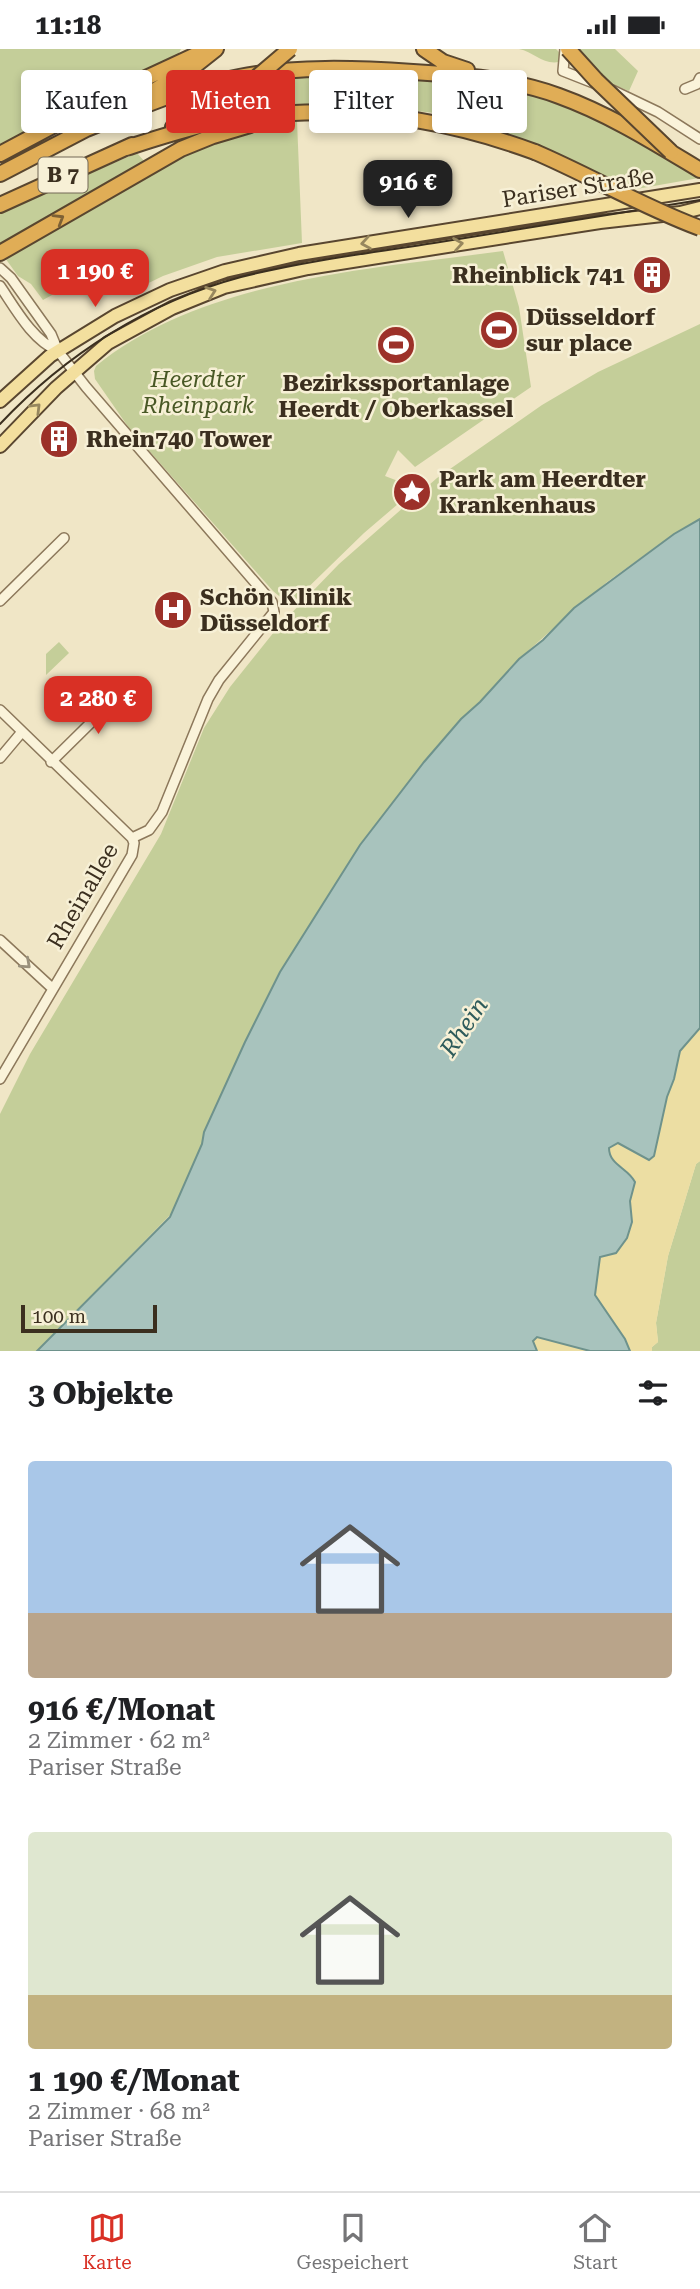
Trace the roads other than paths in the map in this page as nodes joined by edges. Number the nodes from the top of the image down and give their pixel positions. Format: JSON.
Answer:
{"nodes":[{"id":1,"x":191,"y":49,"type":"edge"},
{"id":2,"x":209,"y":49,"type":"edge"},
{"id":3,"x":216,"y":49,"type":"edge"},
{"id":4,"x":290,"y":49,"type":"edge"},
{"id":5,"x":424,"y":49,"type":"edge"},
{"id":6,"x":566,"y":49,"type":"edge"},
{"id":7,"x":471,"y":70,"type":"edge"},
{"id":8,"x":155,"y":74,"type":"junction"},
{"id":9,"x":432,"y":74,"type":"edge"},
{"id":10,"x":700,"y":78,"type":"edge"},
{"id":11,"x":527,"y":86,"type":"edge"},
{"id":12,"x":685,"y":89,"type":"dead end"},
{"id":13,"x":152,"y":91,"type":"edge"},
{"id":14,"x":152,"y":102,"type":"edge"},
{"id":15,"x":309,"y":111,"type":"edge"},
{"id":16,"x":309,"y":114,"type":"edge"},
{"id":17,"x":418,"y":120,"type":"edge"},
{"id":18,"x":78,"y":133,"type":"edge"},
{"id":19,"x":700,"y":139,"type":"edge"},
{"id":20,"x":126,"y":148,"type":"junction"},
{"id":21,"x":671,"y":152,"type":"junction"},
{"id":22,"x":0,"y":154,"type":"edge"},
{"id":23,"x":700,"y":170,"type":"edge"},
{"id":24,"x":0,"y":174,"type":"edge"},
{"id":25,"x":694,"y":191,"type":"edge"},
{"id":26,"x":0,"y":205,"type":"edge"},
{"id":27,"x":696,"y":207,"type":"edge"},
{"id":28,"x":700,"y":228,"type":"edge"},
{"id":29,"x":0,"y":253,"type":"edge"},
{"id":30,"x":0,"y":268,"type":"edge"},
{"id":31,"x":0,"y":286,"type":"edge"},
{"id":32,"x":58,"y":351,"type":"junction"},
{"id":33,"x":74,"y":372,"type":"junction"},
{"id":34,"x":0,"y":401,"type":"edge"},
{"id":35,"x":0,"y":446,"type":"edge"},
{"id":36,"x":64,"y":538,"type":"dead end"},
{"id":37,"x":0,"y":601,"type":"edge"},
{"id":38,"x":125,"y":689,"type":"dead end"},
{"id":39,"x":0,"y":710,"type":"edge"},
{"id":40,"x":21,"y":733,"type":"junction"},
{"id":41,"x":0,"y":758,"type":"edge"},
{"id":42,"x":51,"y":762,"type":"junction"},
{"id":43,"x":132,"y":838,"type":"junction"},
{"id":44,"x":0,"y":940,"type":"edge"},
{"id":45,"x":52,"y":988,"type":"junction"},
{"id":46,"x":0,"y":1080,"type":"edge"}],
"edges":[{"from":1,"to":8,"type":"highway"},
{"from":2,"to":8,"type":"highway"},
{"from":3,"to":13,"type":"highway","number":"B 7"},
{"from":4,"to":20,"type":"highway","number":"B 7","bridge":true},
{"from":5,"to":7,"type":"highway"},
{"from":6,"to":19,"type":"street"},
{"from":6,"to":21,"type":"highway","bridge":true},
{"from":8,"to":22,"type":"highway"},
{"from":9,"to":14,"type":"highway"},
{"from":10,"to":12,"type":"street"},
{"from":11,"to":21,"type":"highway","bridge":true},
{"from":15,"to":20,"type":"highway"},
{"from":29,"to":16,"type":"highway","one_way":true},
{"from":17,"to":28,"type":"highway","bridge":true},
{"from":18,"to":24,"type":"highway","number":"B 7"},
{"from":20,"to":26,"type":"highway","number":"B 7"},
{"from":21,"to":23,"type":"highway"},
{"from":25,"to":27,"type":"main road"},
{"from":25,"to":32,"type":"main road","name":"Pariser Straße","one_way":true},
{"from":33,"to":27,"type":"main road","name":"Pariser Straße","one_way":true},
{"from":30,"to":32,"type":"street"},
{"from":31,"to":32,"type":"street"},
{"from":32,"to":33,"type":"street","name":"Rheinallee"},
{"from":32,"to":34,"type":"main road","name":"Pariser Straße"},
{"from":35,"to":33,"type":"main road","name":"Pariser Straße","one_way":true},
{"from":33,"to":43,"type":"street","name":"Rheinallee"},
{"from":36,"to":37,"type":"street"},
{"from":38,"to":42,"type":"street"},
{"from":39,"to":40,"type":"street"},
{"from":40,"to":41,"type":"street"},
{"from":40,"to":42,"type":"street"},
{"from":42,"to":43,"type":"street"},
{"from":43,"to":45,"type":"street","name":"Rheinallee"},
{"from":44,"to":45,"type":"street","one_way":true},
{"from":45,"to":46,"type":"street","name":"Rheinallee"}]}
